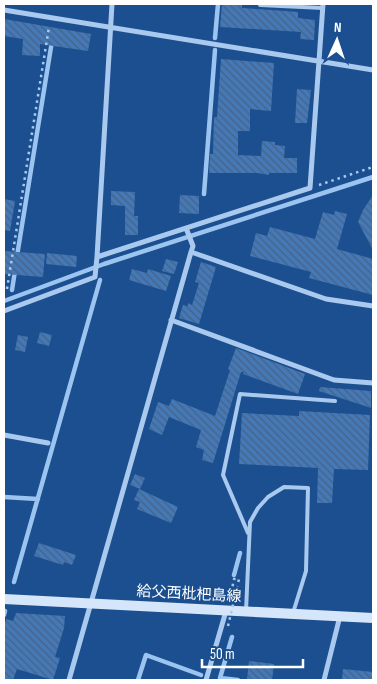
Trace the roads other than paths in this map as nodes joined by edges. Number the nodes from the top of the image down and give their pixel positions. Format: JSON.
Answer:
{"nodes":[{"id":1,"x":112,"y":4,"type":"edge"},
{"id":2,"x":260,"y":5,"type":"edge"},
{"id":3,"x":323,"y":6,"type":"edge"},
{"id":4,"x":4,"y":10,"type":"edge"},
{"id":5,"x":111,"y":27,"type":"junction"},
{"id":6,"x":319,"y":61,"type":"junction"},
{"id":7,"x":373,"y":70,"type":"edge"},
{"id":8,"x":186,"y":228,"type":"junction"},
{"id":9,"x":191,"y":252,"type":"junction"},
{"id":10,"x":97,"y":258,"type":"junction"},
{"id":11,"x":373,"y":306,"type":"edge"},
{"id":12,"x":4,"y":310,"type":"edge"},
{"id":13,"x":172,"y":320,"type":"junction"},
{"id":14,"x":373,"y":383,"type":"edge"},
{"id":15,"x":335,"y":401,"type":"dead end"},
{"id":16,"x":4,"y":435,"type":"edge"},
{"id":17,"x":48,"y":443,"type":"dead end"},
{"id":18,"x":249,"y":536,"type":"junction"},
{"id":19,"x":4,"y":599,"type":"edge"},
{"id":20,"x":90,"y":604,"type":"junction"},
{"id":21,"x":226,"y":610,"type":"junction"},
{"id":22,"x":246,"y":611,"type":"junction"},
{"id":23,"x":293,"y":614,"type":"junction"},
{"id":24,"x":340,"y":616,"type":"junction"},
{"id":25,"x":373,"y":618,"type":"edge"},
{"id":26,"x":69,"y":680,"type":"edge"},
{"id":27,"x":206,"y":680,"type":"edge"},
{"id":28,"x":324,"y":680,"type":"edge"}],
"edges":[{"from":1,"to":5,"type":"street"},
{"from":2,"to":3,"type":"lane"},
{"from":3,"to":6,"type":"street"},
{"from":4,"to":5,"type":"street"},
{"from":5,"to":6,"type":"street"},
{"from":5,"to":10,"type":"street"},
{"from":6,"to":7,"type":"street"},
{"from":6,"to":8,"type":"street"},
{"from":8,"to":9,"type":"street"},
{"from":8,"to":10,"type":"street"},
{"from":9,"to":11,"type":"street"},
{"from":9,"to":13,"type":"street"},
{"from":10,"to":12,"type":"street"},
{"from":13,"to":14,"type":"street"},
{"from":13,"to":20,"type":"street"},
{"from":15,"to":18,"type":"lane"},
{"from":16,"to":17,"type":"street"},
{"from":18,"to":22,"type":"lane"},
{"from":18,"to":23,"type":"lane"},
{"from":19,"to":20,"type":"main road","name":"給父西枇杷島線"},
{"from":20,"to":21,"type":"main road","name":"給父西枇杷島線"},
{"from":20,"to":26,"type":"street"},
{"from":21,"to":22,"type":"main road","name":"給父西枇杷島線"},
{"from":21,"to":27,"type":"street"},
{"from":22,"to":23,"type":"main road","name":"給父西枇杷島線"},
{"from":23,"to":24,"type":"main road","name":"給父西枇杷島線"},
{"from":24,"to":25,"type":"main road","name":"給父西枇杷島線"},
{"from":24,"to":28,"type":"street"}]}
